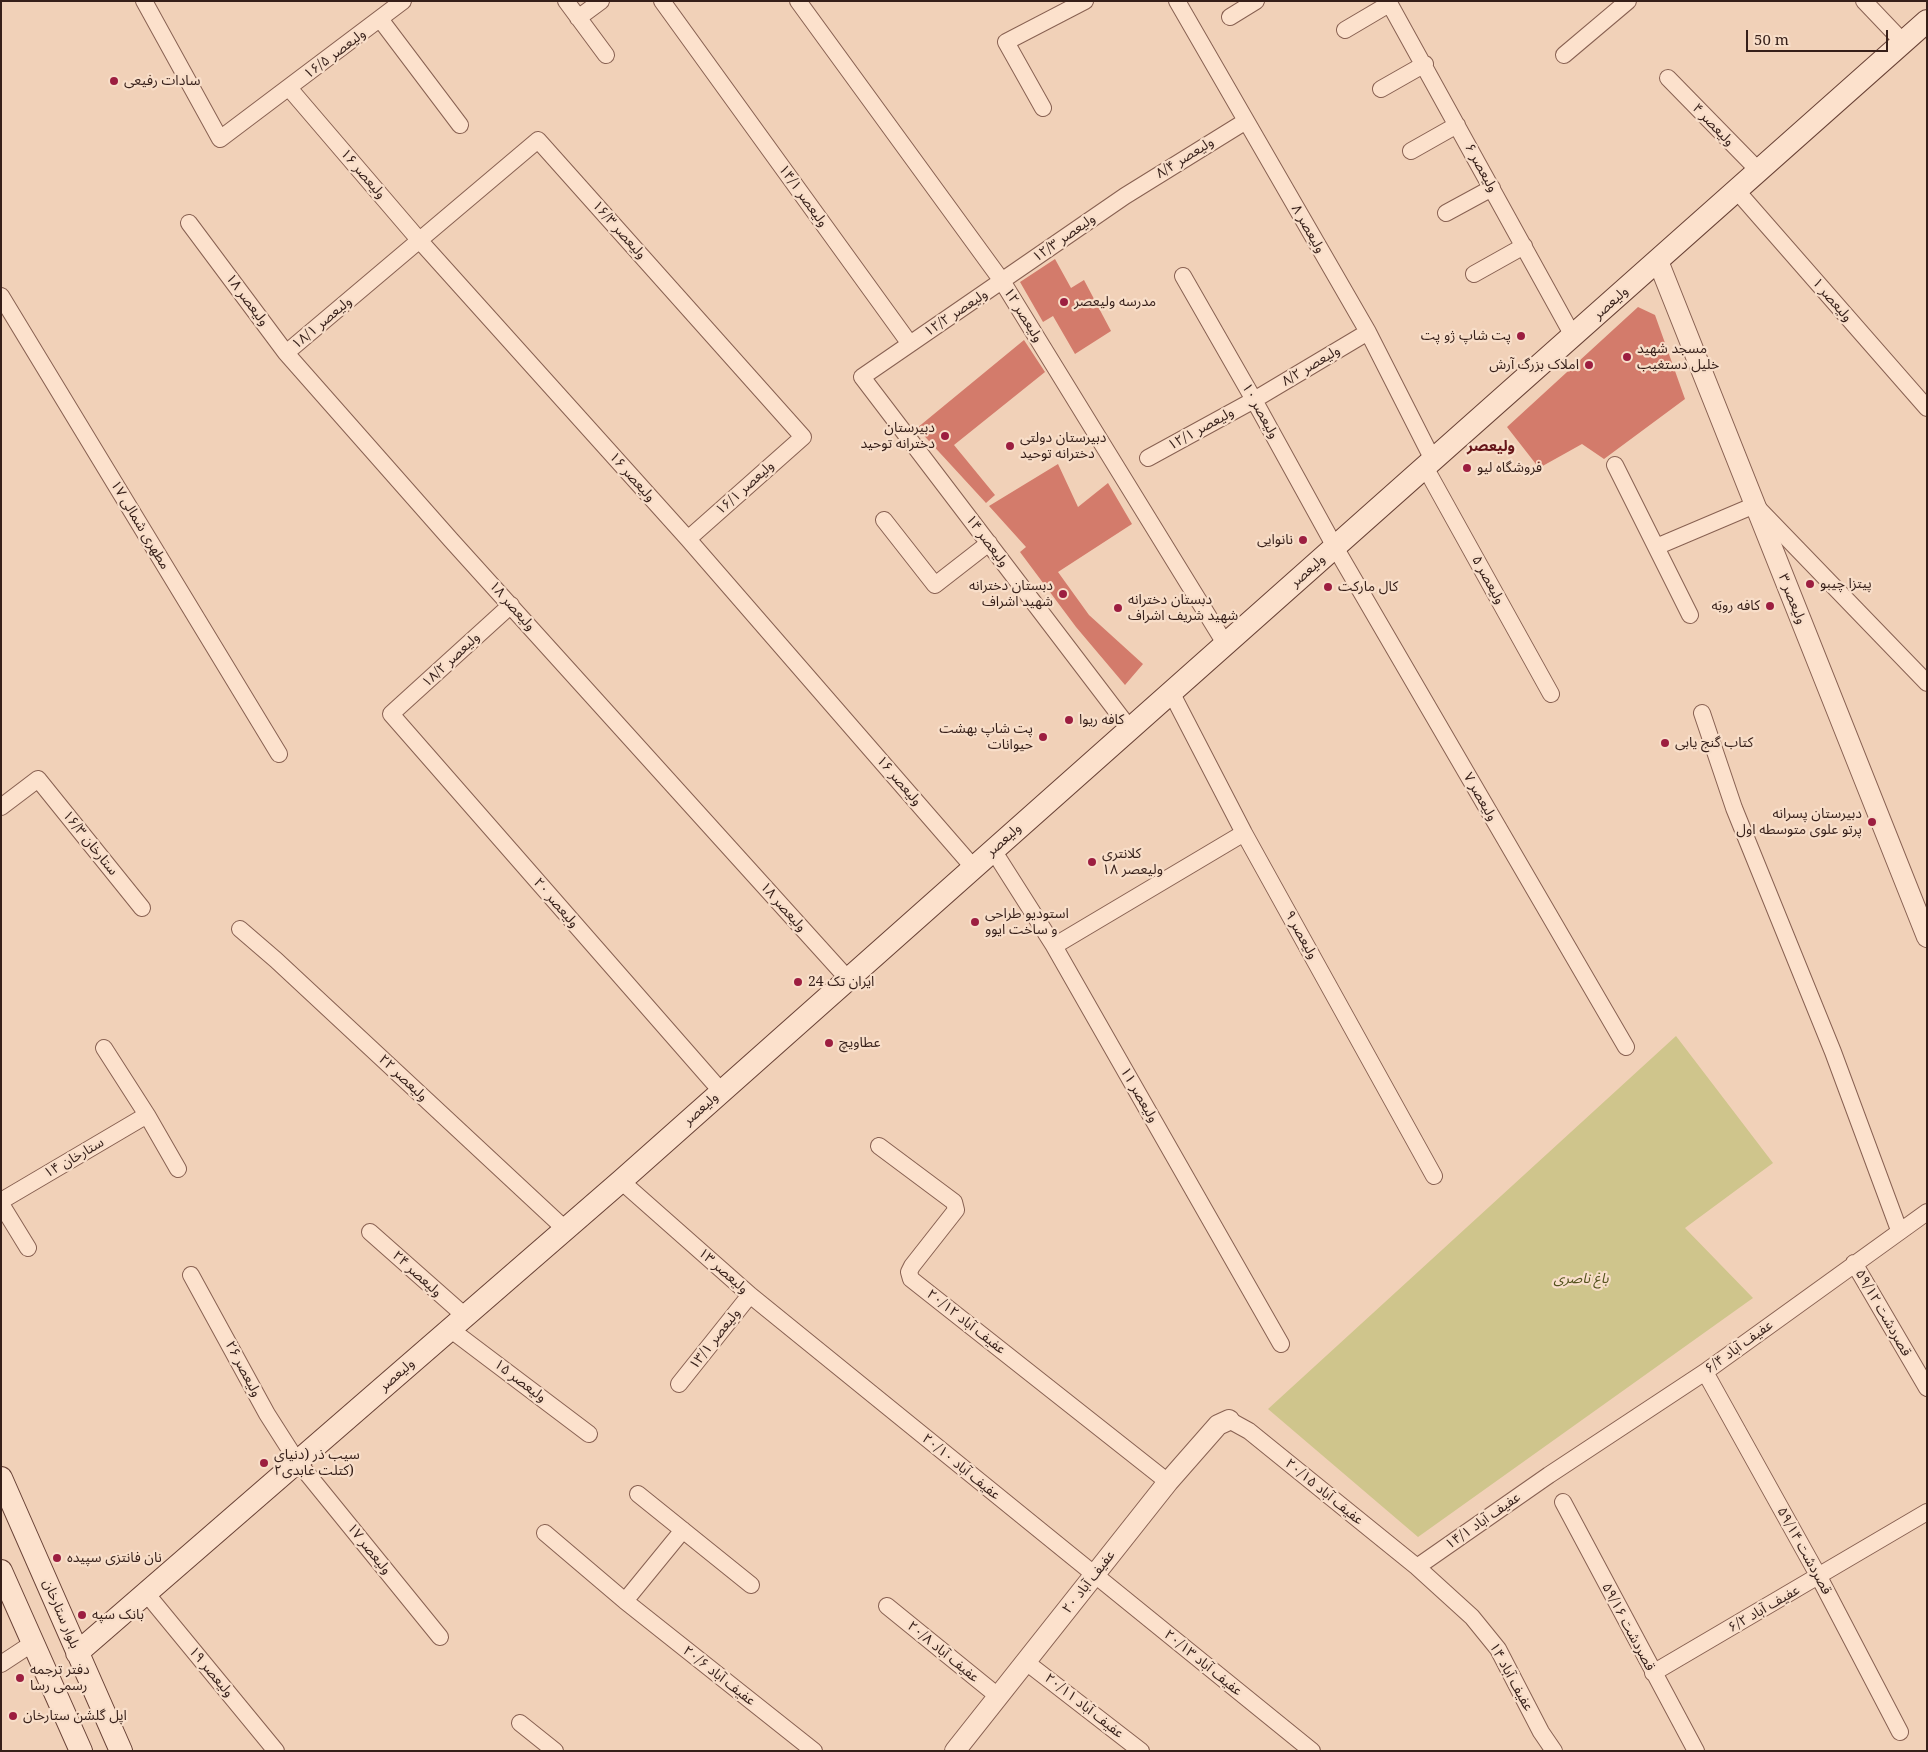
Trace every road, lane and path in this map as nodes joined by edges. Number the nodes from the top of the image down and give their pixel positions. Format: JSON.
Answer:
{"nodes":[{"id":1,"x":144,"y":1,"type":"edge"},
{"id":2,"x":404,"y":1,"type":"edge"},
{"id":3,"x":566,"y":1,"type":"edge"},
{"id":4,"x":601,"y":1,"type":"edge"},
{"id":5,"x":662,"y":1,"type":"edge"},
{"id":6,"x":798,"y":1,"type":"edge"},
{"id":7,"x":1084,"y":1,"type":"edge"},
{"id":8,"x":1177,"y":1,"type":"edge"},
{"id":9,"x":1256,"y":1,"type":"edge"},
{"id":10,"x":1628,"y":1,"type":"edge"},
{"id":11,"x":1864,"y":1,"type":"edge"},
{"id":12,"x":1389,"y":2,"type":"edge"},
{"id":13,"x":1230,"y":17,"type":"dead end"},
{"id":14,"x":578,"y":18,"type":"junction"},
{"id":15,"x":380,"y":19,"type":"junction"},
{"id":16,"x":1927,"y":21,"type":"edge"},
{"id":17,"x":1345,"y":30,"type":"dead end"},
{"id":18,"x":1904,"y":43,"type":"junction"},
{"id":19,"x":606,"y":55,"type":"dead end"},
{"id":20,"x":1564,"y":55,"type":"dead end"},
{"id":21,"x":1425,"y":64,"type":"junction"},
{"id":22,"x":1668,"y":78,"type":"dead end"},
{"id":23,"x":289,"y":88,"type":"junction"},
{"id":24,"x":1380,"y":88,"type":"dead end"},
{"id":25,"x":1043,"y":108,"type":"dead end"},
{"id":26,"x":1246,"y":121,"type":"junction"},
{"id":27,"x":460,"y":124,"type":"dead end"},
{"id":28,"x":1457,"y":124,"type":"junction"},
{"id":29,"x":1411,"y":151,"type":"dead end"},
{"id":30,"x":1759,"y":171,"type":"junction"},
{"id":31,"x":1492,"y":188,"type":"junction"},
{"id":32,"x":1737,"y":190,"type":"junction"},
{"id":33,"x":1125,"y":196,"type":"joint"},
{"id":34,"x":1446,"y":213,"type":"dead end"},
{"id":35,"x":189,"y":223,"type":"dead end"},
{"id":36,"x":420,"y":241,"type":"junction"},
{"id":37,"x":1524,"y":246,"type":"junction"},
{"id":38,"x":1658,"y":261,"type":"junction"},
{"id":39,"x":1474,"y":274,"type":"dead end"},
{"id":40,"x":1183,"y":276,"type":"dead end"},
{"id":41,"x":1002,"y":281,"type":"junction"},
{"id":42,"x":1,"y":296,"type":"edge"},
{"id":43,"x":1368,"y":332,"type":"junction"},
{"id":44,"x":1573,"y":336,"type":"junction"},
{"id":45,"x":910,"y":344,"type":"junction"},
{"id":46,"x":286,"y":353,"type":"junction"},
{"id":47,"x":1254,"y":400,"type":"junction"},
{"id":48,"x":1927,"y":408,"type":"edge"},
{"id":49,"x":803,"y":437,"type":"joint"},
{"id":50,"x":1148,"y":458,"type":"dead end"},
{"id":51,"x":1430,"y":463,"type":"junction"},
{"id":52,"x":1614,"y":465,"type":"dead end"},
{"id":53,"x":1755,"y":505,"type":"junction"},
{"id":54,"x":884,"y":520,"type":"dead end"},
{"id":55,"x":688,"y":539,"type":"junction"},
{"id":56,"x":989,"y":543,"type":"junction"},
{"id":57,"x":1335,"y":547,"type":"junction"},
{"id":58,"x":1656,"y":547,"type":"junction"},
{"id":59,"x":511,"y":605,"type":"junction"},
{"id":60,"x":1690,"y":615,"type":"dead end"},
{"id":61,"x":1226,"y":645,"type":"junction"},
{"id":62,"x":1927,"y":683,"type":"edge"},
{"id":63,"x":1171,"y":692,"type":"junction"},
{"id":64,"x":1551,"y":694,"type":"dead end"},
{"id":65,"x":1702,"y":713,"type":"dead end"},
{"id":66,"x":391,"y":714,"type":"joint"},
{"id":67,"x":1130,"y":729,"type":"junction"},
{"id":68,"x":279,"y":754,"type":"dead end"},
{"id":69,"x":1,"y":806,"type":"edge"},
{"id":70,"x":1244,"y":833,"type":"junction"},
{"id":71,"x":993,"y":850,"type":"junction"},
{"id":72,"x":973,"y":867,"type":"junction"},
{"id":73,"x":142,"y":908,"type":"dead end"},
{"id":74,"x":240,"y":929,"type":"dead end"},
{"id":75,"x":1927,"y":937,"type":"edge"},
{"id":76,"x":1054,"y":946,"type":"junction"},
{"id":77,"x":848,"y":979,"type":"junction"},
{"id":78,"x":1626,"y":1047,"type":"dead end"},
{"id":79,"x":104,"y":1048,"type":"dead end"},
{"id":80,"x":721,"y":1091,"type":"junction"},
{"id":81,"x":147,"y":1115,"type":"junction"},
{"id":82,"x":879,"y":1146,"type":"dead end"},
{"id":83,"x":178,"y":1169,"type":"dead end"},
{"id":84,"x":1434,"y":1176,"type":"dead end"},
{"id":85,"x":621,"y":1181,"type":"junction"},
{"id":86,"x":1,"y":1202,"type":"edge"},
{"id":87,"x":1926,"y":1212,"type":"edge"},
{"id":88,"x":566,"y":1229,"type":"junction"},
{"id":89,"x":1899,"y":1230,"type":"junction"},
{"id":90,"x":370,"y":1232,"type":"dead end"},
{"id":91,"x":28,"y":1248,"type":"dead end"},
{"id":92,"x":1854,"y":1263,"type":"junction"},
{"id":93,"x":191,"y":1275,"type":"dead end"},
{"id":94,"x":750,"y":1295,"type":"junction"},
{"id":95,"x":457,"y":1322,"type":"junction"},
{"id":96,"x":1281,"y":1344,"type":"dead end"},
{"id":97,"x":828,"y":1357,"type":"joint"},
{"id":98,"x":1705,"y":1372,"type":"junction"},
{"id":99,"x":680,"y":1384,"type":"dead end"},
{"id":100,"x":1927,"y":1388,"type":"edge"},
{"id":101,"x":1229,"y":1420,"type":"joint"},
{"id":102,"x":589,"y":1434,"type":"dead end"},
{"id":103,"x":298,"y":1462,"type":"junction"},
{"id":104,"x":1549,"y":1475,"type":"joint"},
{"id":105,"x":1,"y":1478,"type":"edge"},
{"id":106,"x":1168,"y":1482,"type":"junction"},
{"id":107,"x":638,"y":1494,"type":"dead end"},
{"id":108,"x":1563,"y":1502,"type":"dead end"},
{"id":109,"x":1927,"y":1512,"type":"edge"},
{"id":110,"x":682,"y":1530,"type":"junction"},
{"id":111,"x":545,"y":1534,"type":"dead end"},
{"id":112,"x":1417,"y":1567,"type":"junction"},
{"id":113,"x":1,"y":1571,"type":"edge"},
{"id":114,"x":1095,"y":1576,"type":"junction"},
{"id":115,"x":1819,"y":1577,"type":"junction"},
{"id":116,"x":751,"y":1585,"type":"dead end"},
{"id":117,"x":146,"y":1593,"type":"junction"},
{"id":118,"x":625,"y":1601,"type":"junction"},
{"id":119,"x":887,"y":1606,"type":"dead end"},
{"id":120,"x":440,"y":1637,"type":"dead end"},
{"id":121,"x":32,"y":1643,"type":"junction"},
{"id":122,"x":77,"y":1653,"type":"junction"},
{"id":123,"x":1026,"y":1662,"type":"junction"},
{"id":124,"x":1,"y":1664,"type":"edge"},
{"id":125,"x":1653,"y":1673,"type":"junction"},
{"id":126,"x":999,"y":1697,"type":"junction"},
{"id":127,"x":520,"y":1723,"type":"dead end"},
{"id":128,"x":1900,"y":1732,"type":"dead end"},
{"id":129,"x":81,"y":1751,"type":"edge"},
{"id":130,"x":121,"y":1751,"type":"edge"},
{"id":131,"x":276,"y":1751,"type":"edge"},
{"id":132,"x":555,"y":1751,"type":"edge"},
{"id":133,"x":814,"y":1751,"type":"edge"},
{"id":134,"x":956,"y":1751,"type":"edge"},
{"id":135,"x":1141,"y":1751,"type":"edge"},
{"id":136,"x":1312,"y":1751,"type":"edge"},
{"id":137,"x":1554,"y":1751,"type":"edge"},
{"id":138,"x":1696,"y":1751,"type":"edge"}],
"edges":[{"from":1,"to":23,"type":"street","name":"۱۶/۵ ولیعصر"},
{"from":2,"to":15,"type":"street","name":"۱۶/۵ ولیعصر"},
{"from":3,"to":14,"type":"street"},
{"from":4,"to":14,"type":"street"},
{"from":5,"to":45,"type":"street","name":"۱۴/۱ ولیعصر"},
{"from":6,"to":41,"type":"street","name":"۱۲ ولیعصر"},
{"from":7,"to":25,"type":"street"},
{"from":8,"to":26,"type":"street","name":"۸ ولیعصر"},
{"from":9,"to":13,"type":"street"},
{"from":10,"to":20,"type":"street"},
{"from":11,"to":18,"type":"street"},
{"from":12,"to":17,"type":"street"},
{"from":12,"to":21,"type":"street","name":"۶ ولیعصر"},
{"from":14,"to":19,"type":"street"},
{"from":15,"to":23,"type":"street","name":"۱۶/۵ ولیعصر"},
{"from":15,"to":27,"type":"street"},
{"from":16,"to":18,"type":"main road","name":"ولیعصر"},
{"from":18,"to":30,"type":"main road","name":"ولیعصر"},
{"from":21,"to":24,"type":"street"},
{"from":21,"to":28,"type":"street","name":"۶ ولیعصر"},
{"from":22,"to":30,"type":"street","name":"۴ ولیعصر"},
{"from":23,"to":36,"type":"street","name":"۱۶ ولیعصر"},
{"from":26,"to":33,"type":"street","name":"۸/۴ ولیعصر"},
{"from":26,"to":43,"type":"street","name":"۸ ولیعصر"},
{"from":28,"to":29,"type":"street"},
{"from":28,"to":31,"type":"street","name":"۶ ولیعصر"},
{"from":30,"to":32,"type":"main road","name":"ولیعصر"},
{"from":31,"to":34,"type":"street"},
{"from":31,"to":37,"type":"street","name":"۶ ولیعصر"},
{"from":32,"to":38,"type":"main road","name":"ولیعصر"},
{"from":32,"to":48,"type":"street","name":"۱ ولیعصر"},
{"from":33,"to":41,"type":"street","name":"۱۲/۳ ولیعصر"},
{"from":35,"to":46,"type":"street","name":"۱۸ ولیعصر"},
{"from":36,"to":46,"type":"street","name":"۱۸/۱ ولیعصر"},
{"from":36,"to":49,"type":"street","name":"۱۶/۳ ولیعصر"},
{"from":36,"to":55,"type":"street","name":"۱۶ ولیعصر"},
{"from":37,"to":39,"type":"street"},
{"from":37,"to":44,"type":"street","name":"۶ ولیعصر"},
{"from":38,"to":44,"type":"main road","name":"ولیعصر"},
{"from":38,"to":53,"type":"street","name":"۳ ولیعصر"},
{"from":40,"to":47,"type":"street","name":"۱۰ ولیعصر"},
{"from":41,"to":45,"type":"street","name":"۱۲/۲ ولیعصر"},
{"from":41,"to":61,"type":"street","name":"۱۲ ولیعصر"},
{"from":42,"to":68,"type":"street","name":"۱۷ مطهری شمالی"},
{"from":43,"to":47,"type":"street","name":"۸/۲ ولیعصر"},
{"from":43,"to":51,"type":"street","name":"۸ ولیعصر"},
{"from":44,"to":51,"type":"main road","name":"ولیعصر"},
{"from":45,"to":56,"type":"street","name":"۱۴ ولیعصر"},
{"from":46,"to":59,"type":"street","name":"۱۸ ولیعصر"},
{"from":47,"to":50,"type":"street","name":"۱۲/۱ ولیعصر"},
{"from":47,"to":57,"type":"street","name":"۱۰ ولیعصر"},
{"from":49,"to":55,"type":"street","name":"۱۶/۱ ولیعصر"},
{"from":51,"to":57,"type":"main road","name":"ولیعصر"},
{"from":51,"to":64,"type":"street","name":"۵ ولیعصر"},
{"from":52,"to":58,"type":"street"},
{"from":53,"to":58,"type":"street"},
{"from":53,"to":62,"type":"street"},
{"from":53,"to":75,"type":"street","name":"۳ ولیعصر"},
{"from":54,"to":56,"type":"street"},
{"from":55,"to":72,"type":"street","name":"۱۶ ولیعصر"},
{"from":56,"to":67,"type":"street","name":"۱۴ ولیعصر"},
{"from":57,"to":61,"type":"main road","name":"ولیعصر"},
{"from":57,"to":78,"type":"street","name":"۷ ولیعصر"},
{"from":58,"to":60,"type":"street"},
{"from":59,"to":66,"type":"street","name":"۱۸/۲ ولیعصر"},
{"from":59,"to":77,"type":"street","name":"۱۸ ولیعصر"},
{"from":61,"to":63,"type":"main road","name":"ولیعصر"},
{"from":63,"to":67,"type":"main road","name":"ولیعصر"},
{"from":63,"to":70,"type":"street","name":"۹ ولیعصر"},
{"from":65,"to":89,"type":"street"},
{"from":66,"to":80,"type":"street","name":"۲۰ ولیعصر"},
{"from":67,"to":71,"type":"main road","name":"ولیعصر"},
{"from":69,"to":73,"type":"street","name":"۱۶/۳ ستارخان"},
{"from":70,"to":76,"type":"street"},
{"from":70,"to":84,"type":"street","name":"۹ ولیعصر"},
{"from":71,"to":72,"type":"main road","name":"ولیعصر"},
{"from":71,"to":76,"type":"street","name":"۱۱ ولیعصر"},
{"from":72,"to":77,"type":"main road","name":"ولیعصر"},
{"from":74,"to":88,"type":"street","name":"۲۲ ولیعصر"},
{"from":76,"to":96,"type":"street","name":"۱۱ ولیعصر"},
{"from":77,"to":80,"type":"main road","name":"ولیعصر"},
{"from":79,"to":81,"type":"street"},
{"from":80,"to":85,"type":"main road","name":"ولیعصر"},
{"from":81,"to":83,"type":"street"},
{"from":81,"to":86,"type":"street","name":"۱۴ ستارخان"},
{"from":82,"to":106,"type":"street","name":"عفیف آباد ۲۰/۱۲"},
{"from":85,"to":88,"type":"main road","name":"ولیعصر"},
{"from":85,"to":94,"type":"street","name":"۱۳ ولیعصر"},
{"from":86,"to":91,"type":"street"},
{"from":87,"to":89,"type":"street","name":"عفیف آباد ۶/۴"},
{"from":88,"to":95,"type":"main road","name":"ولیعصر"},
{"from":89,"to":92,"type":"street","name":"عفیف آباد ۶/۴"},
{"from":90,"to":95,"type":"street","name":"۲۴ ولیعصر"},
{"from":92,"to":98,"type":"street","name":"عفیف آباد ۶/۴"},
{"from":92,"to":100,"type":"street","name":"۵۹/۱۲ قصردشت"},
{"from":93,"to":103,"type":"street","name":"۲۶ ولیعصر"},
{"from":94,"to":97,"type":"street","name":"۱۳ ولیعصر"},
{"from":94,"to":99,"type":"street","name":"۱۳/۱ ولیعصر"},
{"from":95,"to":102,"type":"street","name":"۱۵ ولیعصر"},
{"from":95,"to":103,"type":"main road","name":"ولیعصر"},
{"from":97,"to":114,"type":"street","name":"عفیف آباد ۲۰/۱۰"},
{"from":98,"to":104,"type":"street","name":"عفیف آباد ۶/۴"},
{"from":98,"to":115,"type":"street","name":"۵۹/۱۴ قصردشت"},
{"from":101,"to":106,"type":"street","name":"عفیف آباد ۲۰"},
{"from":101,"to":112,"type":"street","name":"عفیف آباد ۲۰/۱۵"},
{"from":103,"to":117,"type":"main road","name":"ولیعصر"},
{"from":103,"to":120,"type":"street","name":"۱۷ ولیعصر"},
{"from":104,"to":112,"type":"street","name":"عفیف آباد ۱۴/۱"},
{"from":105,"to":122,"type":"main road","name":"بلوار ستارخان"},
{"from":106,"to":114,"type":"street","name":"عفیف آباد ۲۰"},
{"from":107,"to":110,"type":"street"},
{"from":108,"to":125,"type":"street","name":"۵۹/۱۶ قصردشت"},
{"from":109,"to":115,"type":"street","name":"عفیف آباد ۶/۲"},
{"from":110,"to":116,"type":"street"},
{"from":110,"to":118,"type":"street"},
{"from":111,"to":118,"type":"street","name":"عفیف آباد ۲۰/۶"},
{"from":112,"to":137,"type":"street","name":"عفیف آباد ۱۴"},
{"from":113,"to":121,"type":"main road"},
{"from":114,"to":123,"type":"street","name":"عفیف آباد ۲۰"},
{"from":114,"to":136,"type":"street","name":"عفیف آباد ۲۰/۱۳"},
{"from":115,"to":125,"type":"street","name":"عفیف آباد ۶/۲"},
{"from":115,"to":128,"type":"street","name":"۵۹/۱۴ قصردشت"},
{"from":117,"to":122,"type":"main road","name":"ولیعصر"},
{"from":117,"to":131,"type":"street","name":"۱۹ ولیعصر"},
{"from":118,"to":133,"type":"street","name":"عفیف آباد ۲۰/۶"},
{"from":119,"to":126,"type":"street","name":"عفیف آباد ۲۰/۸"},
{"from":121,"to":124,"type":"street"},
{"from":121,"to":129,"type":"main road"},
{"from":122,"to":130,"type":"main road","name":"بلوار ستارخان"},
{"from":123,"to":126,"type":"street","name":"عفیف آباد ۲۰"},
{"from":123,"to":135,"type":"street","name":"عفیف آباد ۲۰/۱۱"},
{"from":125,"to":138,"type":"street","name":"۵۹/۱۶ قصردشت"},
{"from":126,"to":134,"type":"street","name":"عفیف آباد ۲۰"},
{"from":127,"to":132,"type":"street"}]}
